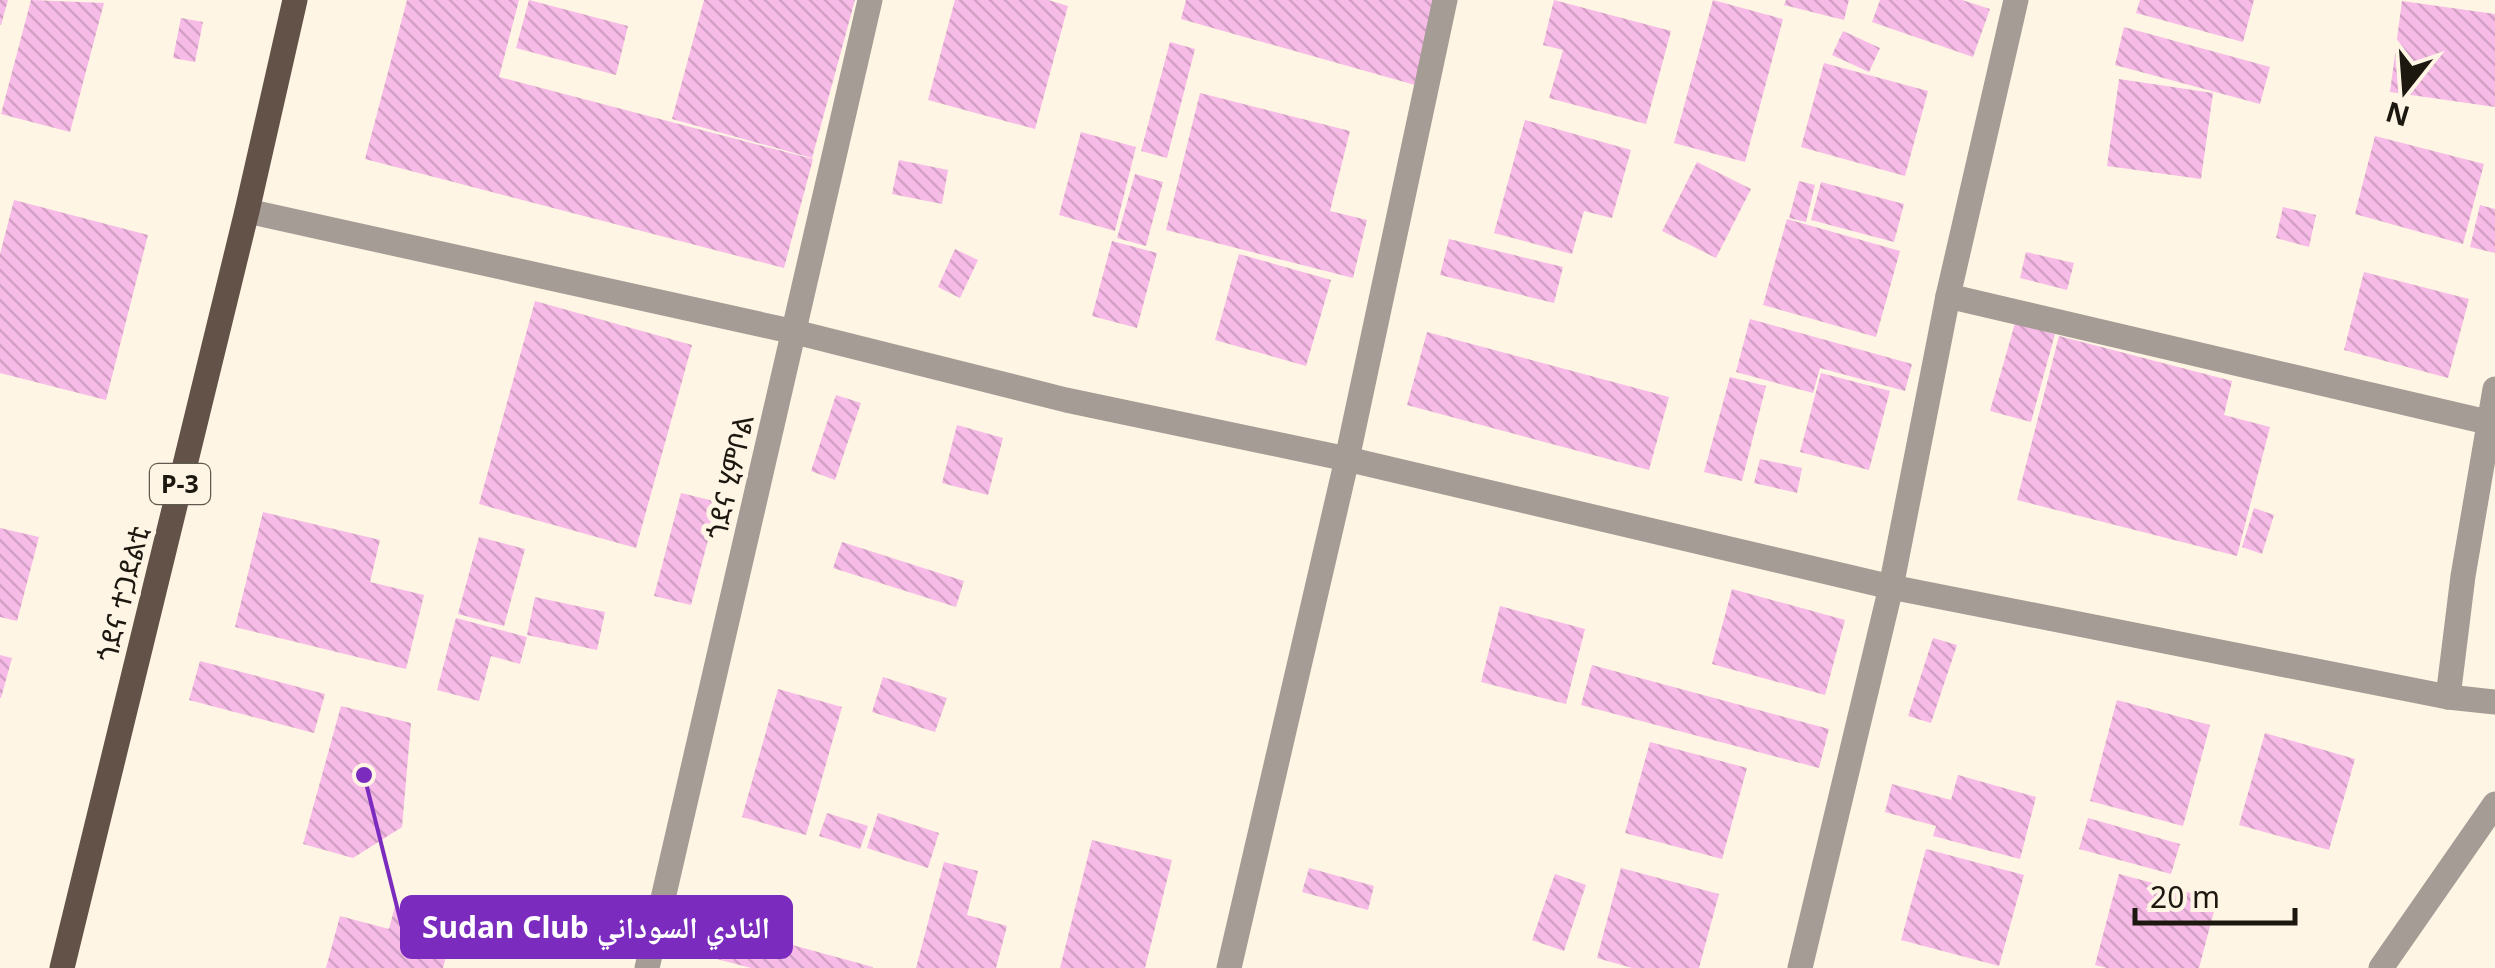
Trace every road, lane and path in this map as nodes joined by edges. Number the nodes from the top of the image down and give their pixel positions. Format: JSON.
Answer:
{"nodes":[{"id":1,"x":296,"y":0,"type":"edge"},
{"id":2,"x":870,"y":0,"type":"edge"},
{"id":3,"x":1445,"y":0,"type":"edge"},
{"id":4,"x":2016,"y":0,"type":"edge"},
{"id":5,"x":247,"y":211,"type":"junction"},
{"id":6,"x":1948,"y":296,"type":"junction"},
{"id":7,"x":795,"y":332,"type":"junction"},
{"id":8,"x":2495,"y":388,"type":"edge"},
{"id":9,"x":2487,"y":422,"type":"junction"},
{"id":10,"x":1347,"y":459,"type":"junction"},
{"id":11,"x":1890,"y":587,"type":"junction"},
{"id":12,"x":2448,"y":697,"type":"junction"},
{"id":13,"x":2495,"y":702,"type":"edge"},
{"id":14,"x":2495,"y":804,"type":"edge"},
{"id":15,"x":62,"y":968,"type":"edge"},
{"id":16,"x":647,"y":968,"type":"edge"},
{"id":17,"x":1228,"y":968,"type":"edge"},
{"id":18,"x":1800,"y":968,"type":"edge"},
{"id":19,"x":2381,"y":968,"type":"edge"}],
"edges":[{"from":1,"to":5,"type":"main road","name":"ጎደና ተጋደልቲ","number":"P-3"},
{"from":2,"to":7,"type":"street","name":"ጎደና ሂምቦል"},
{"from":3,"to":10,"type":"street"},
{"from":4,"to":6,"type":"street"},
{"from":5,"to":7,"type":"street"},
{"from":5,"to":15,"type":"main road","name":"ጎደና ተጋደልቲ","number":"P-3"},
{"from":6,"to":9,"type":"street"},
{"from":6,"to":11,"type":"street"},
{"from":7,"to":10,"type":"street"},
{"from":7,"to":16,"type":"street","name":"ጎደና ሂምቦል"},
{"from":8,"to":9,"type":"street"},
{"from":9,"to":12,"type":"street"},
{"from":10,"to":11,"type":"street"},
{"from":10,"to":17,"type":"street"},
{"from":11,"to":12,"type":"street"},
{"from":11,"to":18,"type":"street"},
{"from":12,"to":13,"type":"street"},
{"from":14,"to":19,"type":"street"}]}
